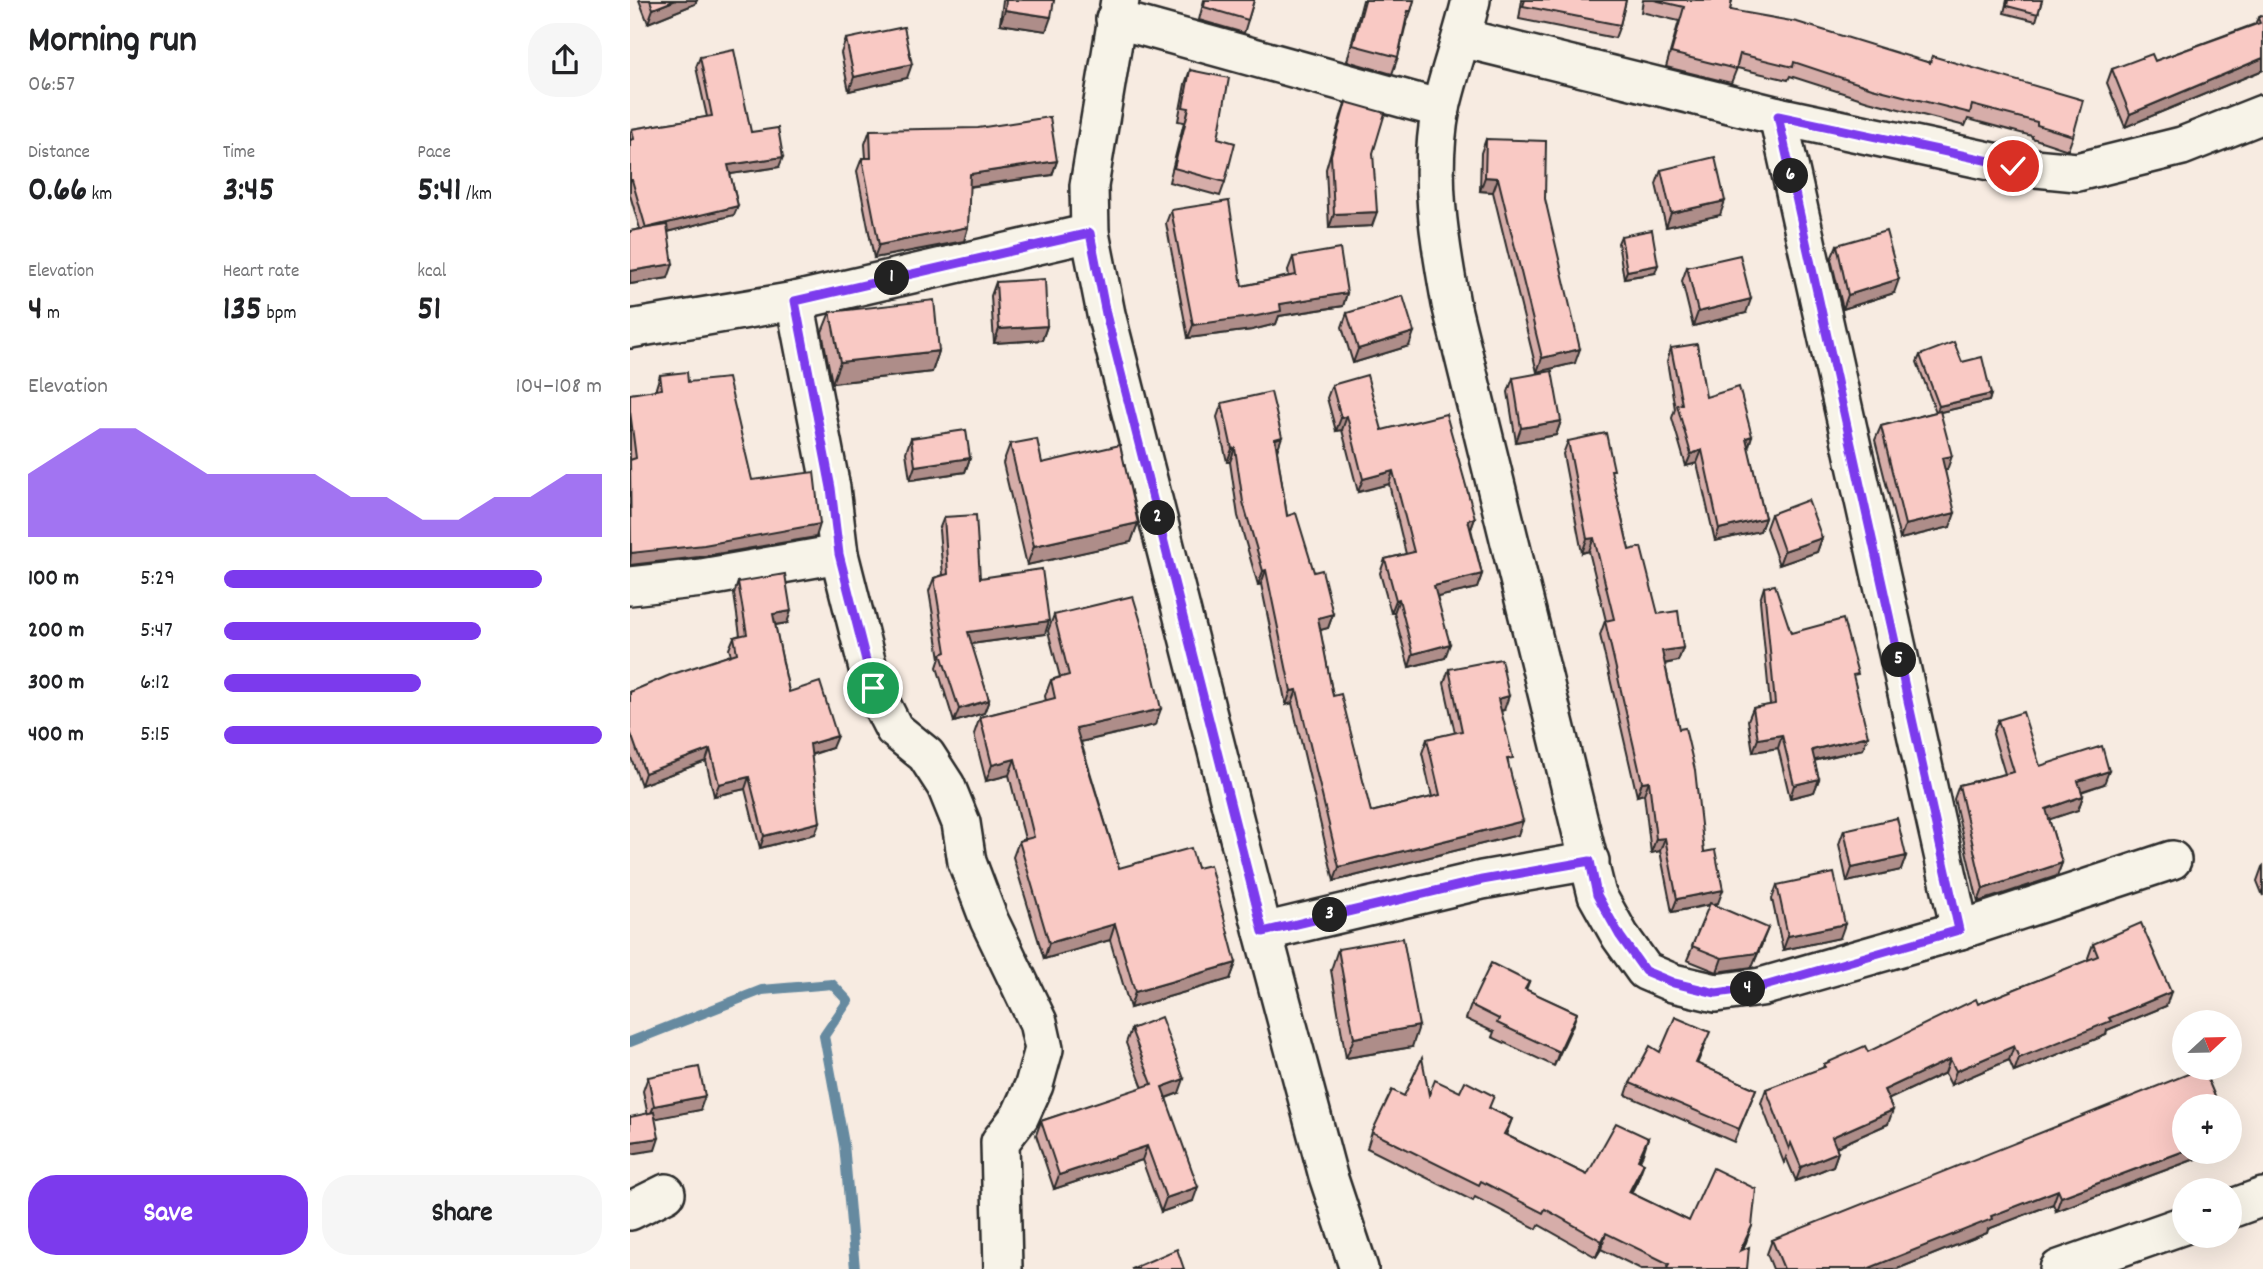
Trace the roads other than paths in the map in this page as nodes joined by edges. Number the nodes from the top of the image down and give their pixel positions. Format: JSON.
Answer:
{"nodes":[{"id":1,"x":1471,"y":0,"type":"edge"},
{"id":2,"x":1117,"y":10,"type":"edge"},
{"id":3,"x":1462,"y":37,"type":"junction"},
{"id":4,"x":1441,"y":108,"type":"junction"},
{"id":5,"x":2263,"y":114,"type":"edge"},
{"id":6,"x":1778,"y":116,"type":"junction"},
{"id":7,"x":1090,"y":233,"type":"junction"},
{"id":8,"x":795,"y":301,"type":"junction"},
{"id":9,"x":630,"y":329,"type":"edge"},
{"id":10,"x":839,"y":554,"type":"junction"},
{"id":11,"x":630,"y":586,"type":"edge"},
{"id":12,"x":2172,"y":860,"type":"dead end"},
{"id":13,"x":1590,"y":861,"type":"junction"},
{"id":14,"x":1959,"y":930,"type":"junction"},
{"id":15,"x":1263,"y":932,"type":"junction"},
{"id":16,"x":666,"y":1193,"type":"dead end"},
{"id":17,"x":2263,"y":1197,"type":"edge"},
{"id":18,"x":2242,"y":1205,"type":"edge"},
{"id":19,"x":630,"y":1211,"type":"edge"},
{"id":20,"x":2172,"y":1229,"type":"edge"},
{"id":21,"x":1003,"y":1269,"type":"edge"},
{"id":22,"x":1359,"y":1269,"type":"edge"},
{"id":23,"x":2059,"y":1269,"type":"edge"}],
"edges":[{"from":1,"to":3,"type":"street"},
{"from":2,"to":4,"type":"street"},
{"from":2,"to":7,"type":"street"},
{"from":3,"to":4,"type":"street"},
{"from":3,"to":6,"type":"street"},
{"from":4,"to":13,"type":"street"},
{"from":5,"to":6,"type":"street"},
{"from":6,"to":14,"type":"street"},
{"from":7,"to":8,"type":"street"},
{"from":7,"to":15,"type":"street"},
{"from":8,"to":9,"type":"street"},
{"from":8,"to":10,"type":"street"},
{"from":10,"to":11,"type":"street"},
{"from":10,"to":21,"type":"street"},
{"from":12,"to":14,"type":"street"},
{"from":13,"to":14,"type":"street"},
{"from":13,"to":15,"type":"street"},
{"from":15,"to":22,"type":"street"},
{"from":16,"to":19,"type":"street"},
{"from":17,"to":18,"type":"street"},
{"from":20,"to":23,"type":"street"}]}
